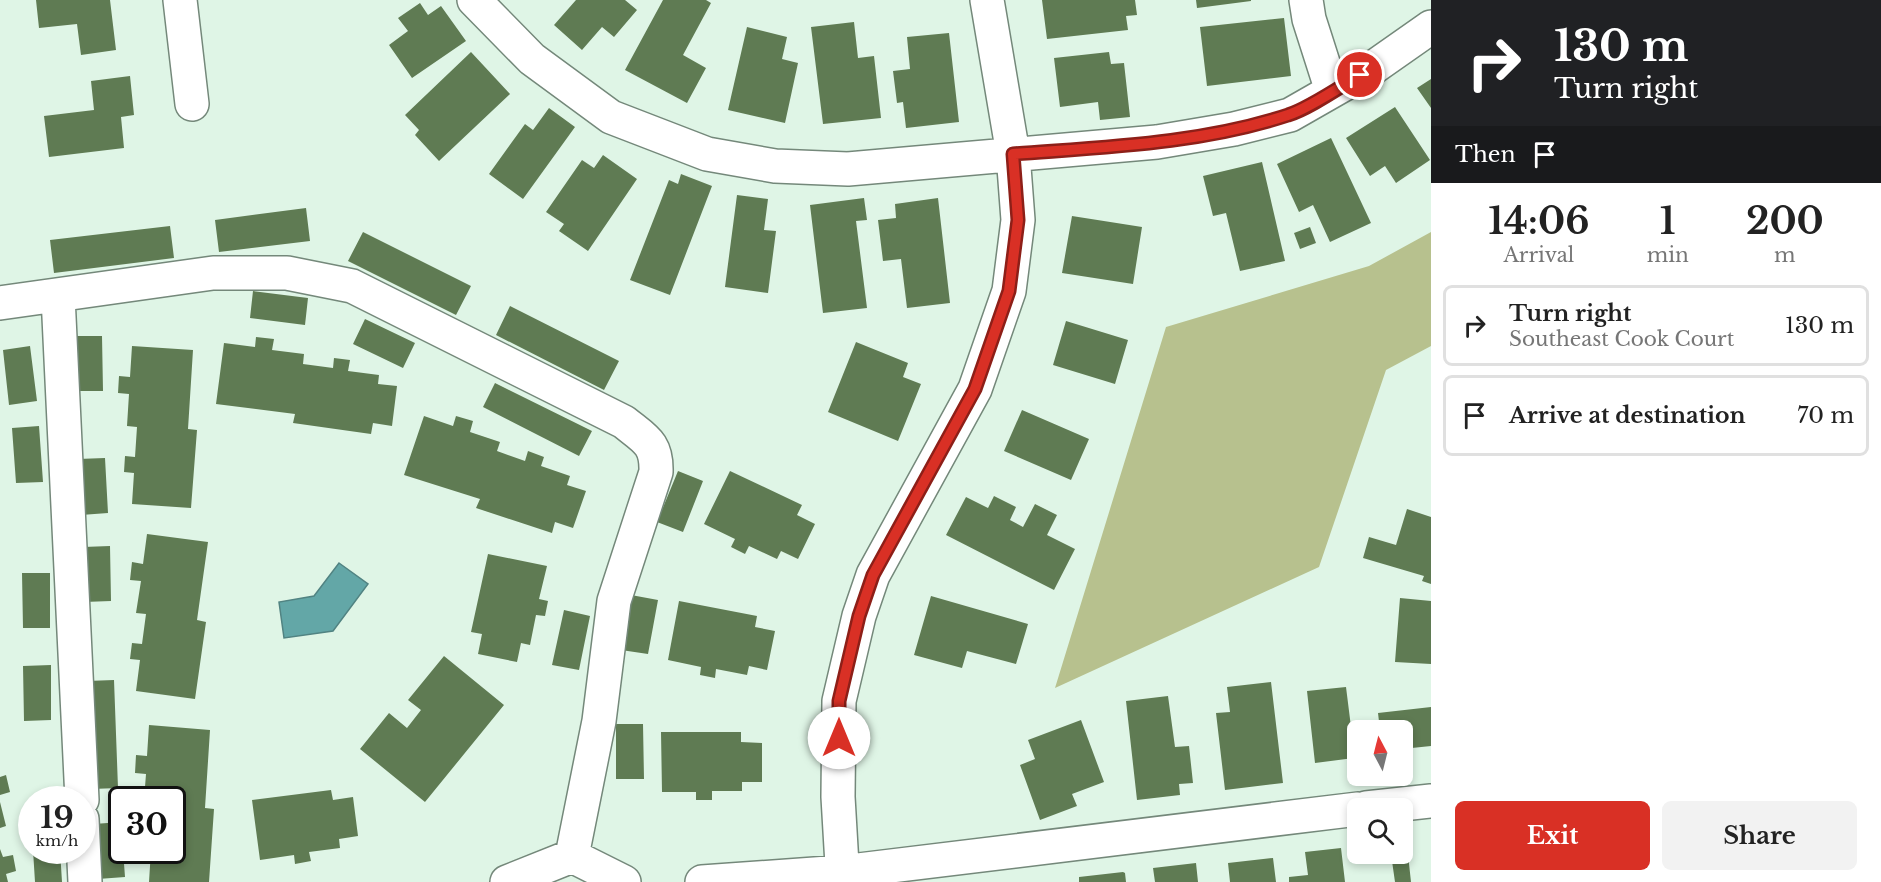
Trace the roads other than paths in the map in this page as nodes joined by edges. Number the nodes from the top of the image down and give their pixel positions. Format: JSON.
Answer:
{"nodes":[{"id":1,"x":180,"y":0,"type":"edge"},
{"id":2,"x":474,"y":0,"type":"edge"},
{"id":3,"x":987,"y":0,"type":"edge"},
{"id":4,"x":1306,"y":0,"type":"edge"},
{"id":5,"x":1431,"y":27,"type":"edge"},
{"id":6,"x":1332,"y":91,"type":"junction"},
{"id":7,"x":192,"y":104,"type":"dead end"},
{"id":8,"x":1013,"y":154,"type":"junction"},
{"id":9,"x":58,"y":296,"type":"junction"},
{"id":10,"x":0,"y":303,"type":"edge"},
{"id":11,"x":81,"y":786,"type":"edge"},
{"id":12,"x":1431,"y":801,"type":"edge"},
{"id":13,"x":1413,"y":803,"type":"edge"},
{"id":14,"x":1347,"y":811,"type":"edge"},
{"id":15,"x":572,"y":856,"type":"junction"},
{"id":16,"x":85,"y":864,"type":"edge"},
{"id":17,"x":843,"y":877,"type":"edge"},
{"id":18,"x":86,"y":882,"type":"edge"},
{"id":19,"x":507,"y":882,"type":"edge"},
{"id":20,"x":624,"y":882,"type":"edge"},
{"id":21,"x":702,"y":882,"type":"edge"}],
"edges":[{"from":1,"to":7,"type":"street"},
{"from":2,"to":8,"type":"street"},
{"from":3,"to":8,"type":"street"},
{"from":4,"to":6,"type":"street"},
{"from":5,"to":6,"type":"street"},
{"from":6,"to":8,"type":"street"},
{"from":8,"to":17,"type":"street"},
{"from":9,"to":10,"type":"street"},
{"from":9,"to":11,"type":"street"},
{"from":9,"to":15,"type":"street"},
{"from":12,"to":13,"type":"street"},
{"from":14,"to":17,"type":"street"},
{"from":15,"to":19,"type":"street"},
{"from":15,"to":20,"type":"street"},
{"from":16,"to":18,"type":"street"},
{"from":17,"to":21,"type":"street"}]}
